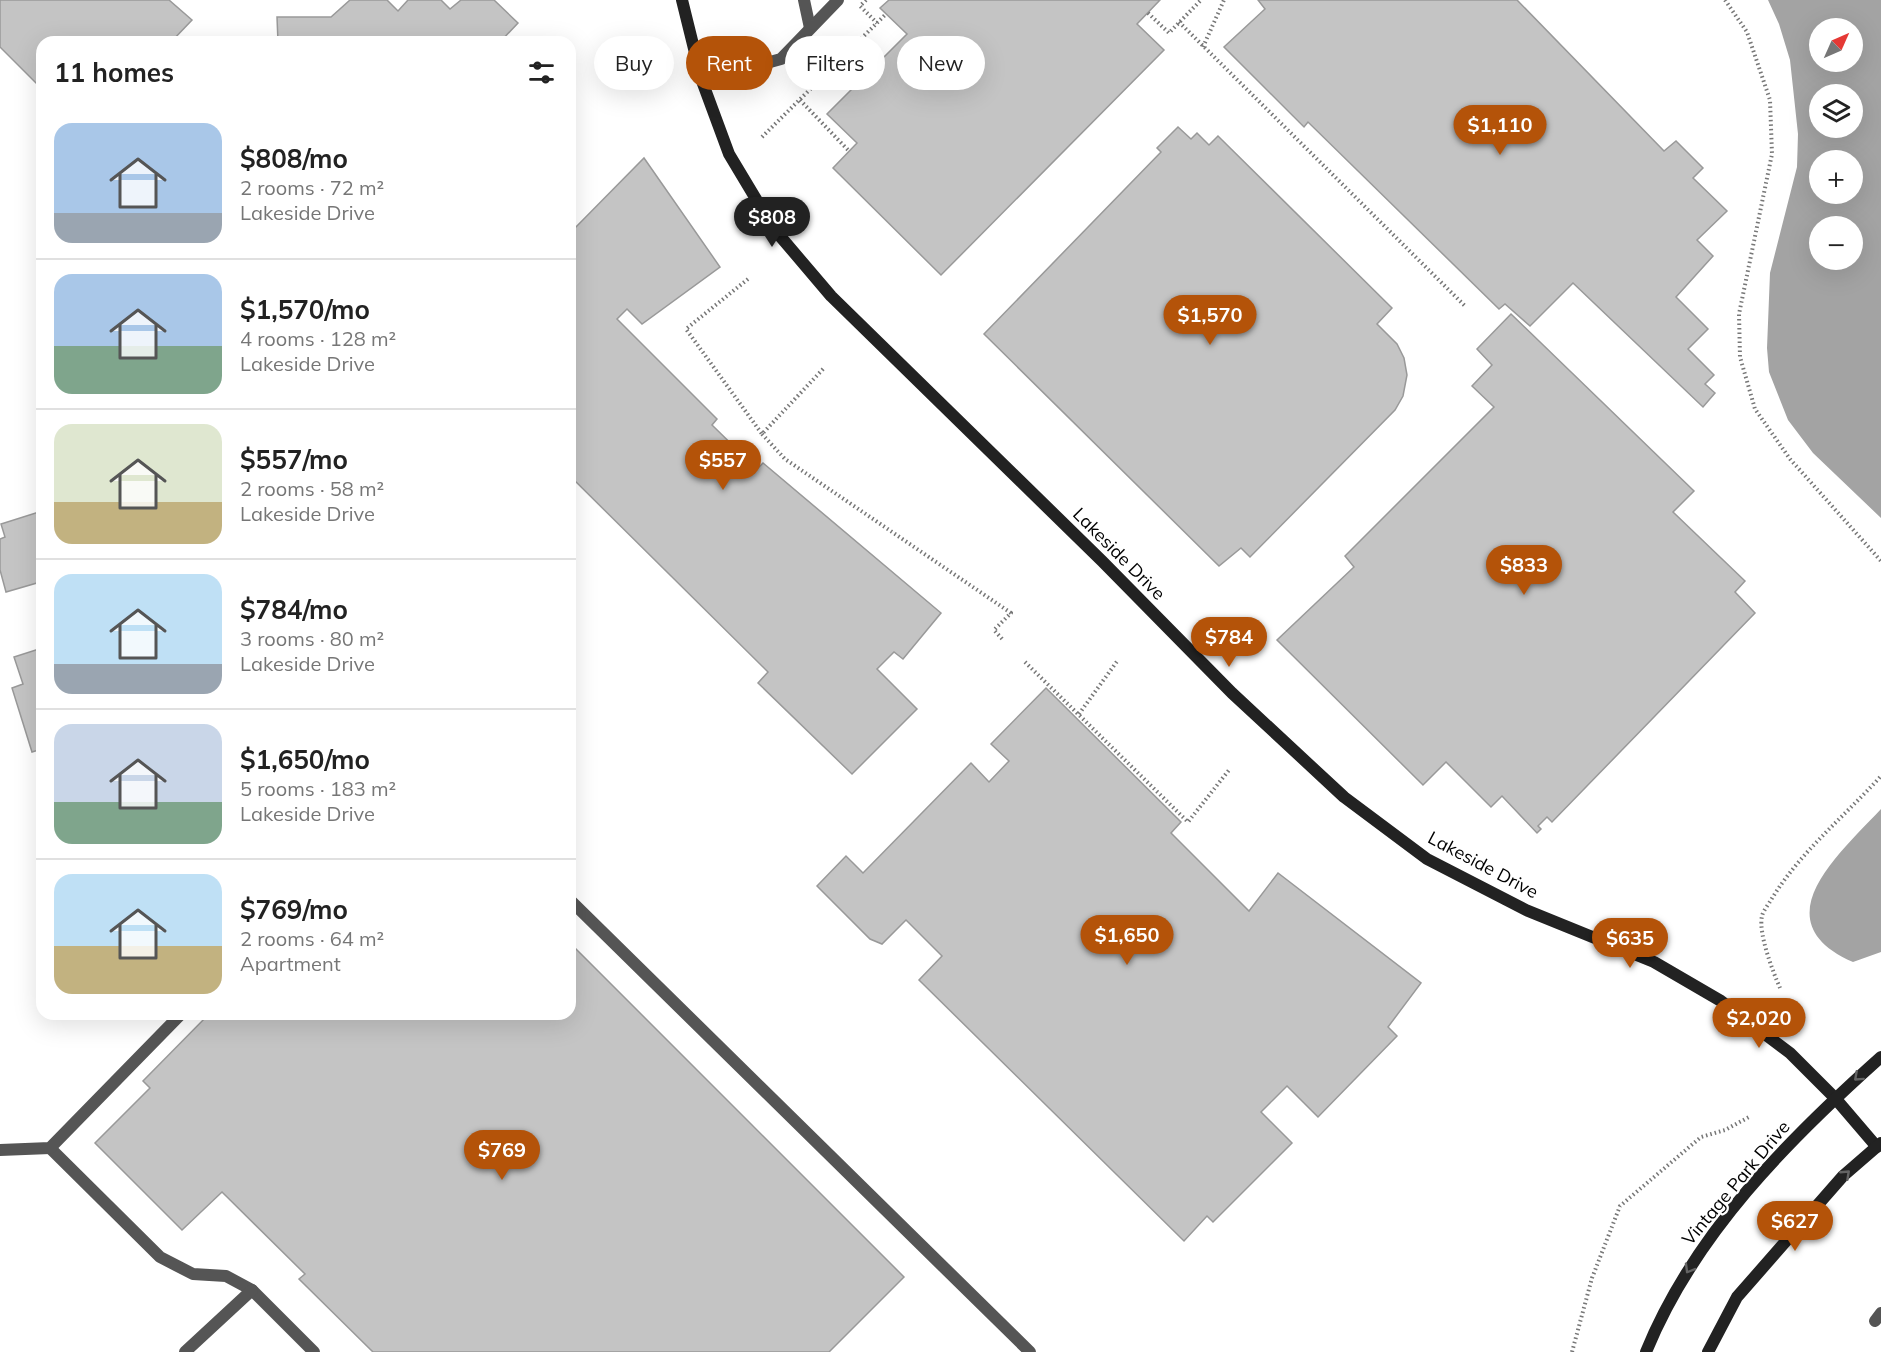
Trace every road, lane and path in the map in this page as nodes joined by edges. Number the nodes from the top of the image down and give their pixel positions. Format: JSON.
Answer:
{"nodes":[{"id":1,"x":682,"y":0,"type":"edge"},
{"id":2,"x":804,"y":0,"type":"edge"},
{"id":3,"x":838,"y":0,"type":"edge"},
{"id":4,"x":866,"y":0,"type":"edge"},
{"id":5,"x":1201,"y":0,"type":"edge"},
{"id":6,"x":1224,"y":0,"type":"edge"},
{"id":7,"x":1725,"y":0,"type":"edge"},
{"id":8,"x":1148,"y":13,"type":"dead end"},
{"id":9,"x":886,"y":14,"type":"dead end"},
{"id":10,"x":1179,"y":22,"type":"junction"},
{"id":11,"x":877,"y":23,"type":"junction"},
{"id":12,"x":810,"y":28,"type":"junction"},
{"id":13,"x":691,"y":36,"type":"edge"},
{"id":14,"x":1203,"y":47,"type":"junction"},
{"id":15,"x":773,"y":61,"type":"edge"},
{"id":16,"x":705,"y":90,"type":"edge"},
{"id":17,"x":800,"y":100,"type":"junction"},
{"id":18,"x":762,"y":137,"type":"dead end"},
{"id":19,"x":849,"y":152,"type":"dead end"},
{"id":20,"x":748,"y":279,"type":"dead end"},
{"id":21,"x":1466,"y":307,"type":"dead end"},
{"id":22,"x":824,"y":368,"type":"dead end"},
{"id":23,"x":762,"y":434,"type":"junction"},
{"id":24,"x":1881,"y":561,"type":"edge"},
{"id":25,"x":1004,"y":640,"type":"dead end"},
{"id":26,"x":1118,"y":660,"type":"dead end"},
{"id":27,"x":1025,"y":662,"type":"dead end"},
{"id":28,"x":1079,"y":714,"type":"junction"},
{"id":29,"x":1229,"y":770,"type":"dead end"},
{"id":30,"x":1881,"y":776,"type":"edge"},
{"id":31,"x":576,"y":906,"type":"edge"},
{"id":32,"x":1780,"y":988,"type":"dead end"},
{"id":33,"x":175,"y":1020,"type":"edge"},
{"id":34,"x":1881,"y":1057,"type":"edge"},
{"id":35,"x":1835,"y":1098,"type":"junction"},
{"id":36,"x":1749,"y":1117,"type":"dead end"},
{"id":37,"x":1880,"y":1147,"type":"edge"},
{"id":38,"x":50,"y":1148,"type":"junction"},
{"id":39,"x":0,"y":1150,"type":"edge"},
{"id":40,"x":252,"y":1290,"type":"junction"},
{"id":41,"x":185,"y":1352,"type":"edge"},
{"id":42,"x":314,"y":1352,"type":"edge"},
{"id":43,"x":1030,"y":1352,"type":"edge"},
{"id":44,"x":1572,"y":1352,"type":"edge"},
{"id":45,"x":1646,"y":1352,"type":"edge"},
{"id":46,"x":1708,"y":1352,"type":"edge"}],
"edges":[{"from":1,"to":13,"type":"street","name":"Lakeside Drive"},
{"from":2,"to":12,"type":"lane"},
{"from":3,"to":12,"type":"lane"},
{"from":4,"to":11,"type":"path"},
{"from":5,"to":10,"type":"path"},
{"from":6,"to":14,"type":"path"},
{"from":7,"to":24,"type":"path"},
{"from":8,"to":10,"type":"path"},
{"from":9,"to":11,"type":"path"},
{"from":10,"to":14,"type":"path"},
{"from":11,"to":17,"type":"path"},
{"from":12,"to":15,"type":"lane"},
{"from":14,"to":21,"type":"path"},
{"from":16,"to":35,"type":"street","name":"Lakeside Drive"},
{"from":17,"to":18,"type":"path"},
{"from":17,"to":19,"type":"path"},
{"from":20,"to":23,"type":"path"},
{"from":22,"to":23,"type":"path"},
{"from":23,"to":25,"type":"path"},
{"from":26,"to":28,"type":"path"},
{"from":27,"to":28,"type":"path"},
{"from":28,"to":29,"type":"path"},
{"from":30,"to":32,"type":"path"},
{"from":31,"to":43,"type":"lane"},
{"from":33,"to":38,"type":"lane"},
{"from":34,"to":35,"type":"street","name":"Vintage Park Drive","one_way":true},
{"from":35,"to":37,"type":"street","name":"Lakeside Drive"},
{"from":35,"to":45,"type":"street","name":"Vintage Park Drive","one_way":true},
{"from":36,"to":44,"type":"path"},
{"from":46,"to":37,"type":"street","one_way":true},
{"from":38,"to":39,"type":"lane"},
{"from":38,"to":40,"type":"lane"},
{"from":40,"to":41,"type":"lane"},
{"from":40,"to":42,"type":"lane"}]}
